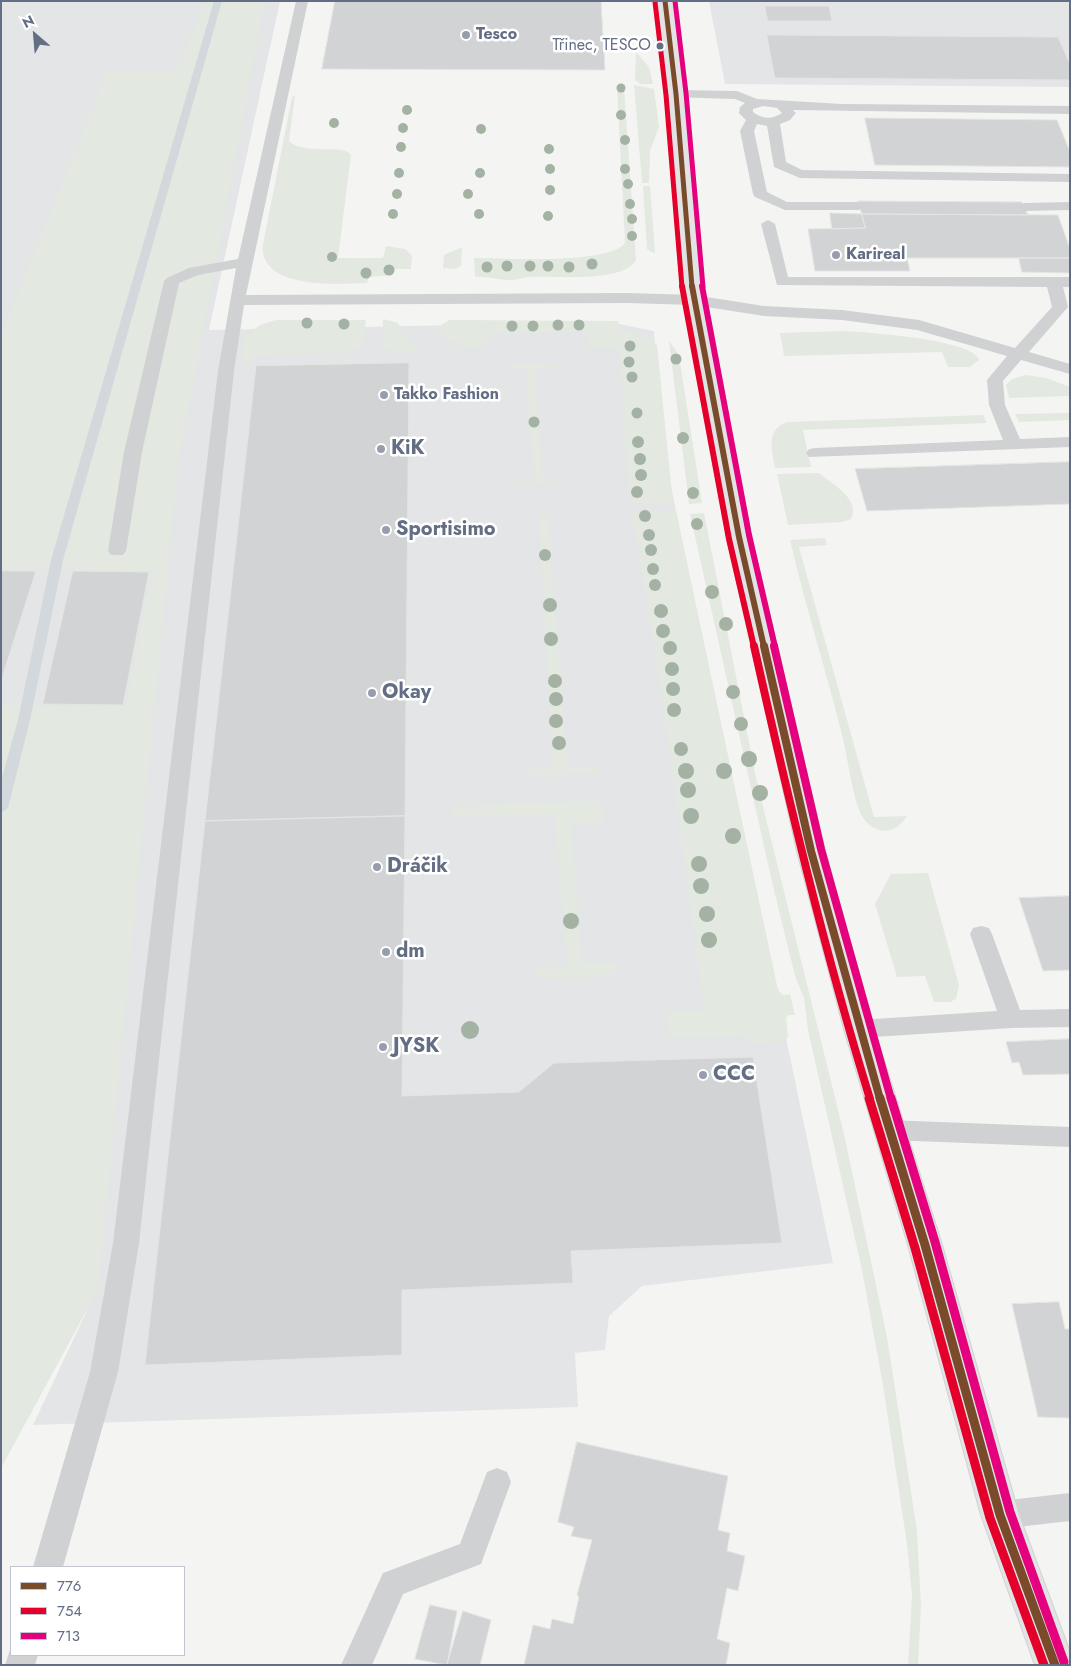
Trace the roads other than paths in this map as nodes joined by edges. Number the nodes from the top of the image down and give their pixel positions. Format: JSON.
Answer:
{"nodes":[{"id":1,"x":302,"y":1,"type":"edge"},
{"id":2,"x":666,"y":1,"type":"edge"},
{"id":3,"x":676,"y":94,"type":"junction"},
{"id":4,"x":755,"y":103,"type":"junction"},
{"id":5,"x":784,"y":110,"type":"junction"},
{"id":6,"x":1070,"y":110,"type":"edge"},
{"id":7,"x":753,"y":119,"type":"junction"},
{"id":8,"x":773,"y":122,"type":"junction"},
{"id":9,"x":1070,"y":178,"type":"edge"},
{"id":10,"x":859,"y":206,"type":"dead end"},
{"id":11,"x":1070,"y":206,"type":"edge"},
{"id":12,"x":1024,"y":207,"type":"dead end"},
{"id":13,"x":768,"y":224,"type":"dead end"},
{"id":14,"x":245,"y":262,"type":"junction"},
{"id":15,"x":1062,"y":282,"type":"edge"},
{"id":16,"x":237,"y":300,"type":"junction"},
{"id":17,"x":694,"y":300,"type":"junction"},
{"id":18,"x":1018,"y":352,"type":"junction"},
{"id":19,"x":1070,"y":369,"type":"edge"},
{"id":20,"x":1070,"y":442,"type":"edge"},
{"id":21,"x":1014,"y":445,"type":"junction"},
{"id":22,"x":815,"y":453,"type":"dead end"},
{"id":23,"x":117,"y":551,"type":"dead end"},
{"id":24,"x":981,"y":934,"type":"dead end"},
{"id":25,"x":1070,"y":1018,"type":"edge"},
{"id":26,"x":1012,"y":1019,"type":"junction"},
{"id":27,"x":859,"y":1029,"type":"junction"},
{"id":28,"x":888,"y":1130,"type":"junction"},
{"id":29,"x":1070,"y":1137,"type":"edge"},
{"id":30,"x":497,"y":1482,"type":"dead end"},
{"id":31,"x":1070,"y":1507,"type":"edge"},
{"id":32,"x":1000,"y":1515,"type":"junction"},
{"id":33,"x":48,"y":1566,"type":"edge"},
{"id":34,"x":356,"y":1665,"type":"edge"},
{"id":35,"x":1055,"y":1665,"type":"edge"}],
"edges":[{"from":1,"to":14,"type":"lane"},
{"from":2,"to":3,"type":"main road"},
{"from":3,"to":4,"type":"lane"},
{"from":3,"to":17,"type":"main road"},
{"from":4,"to":5,"type":"lane"},
{"from":4,"to":7,"type":"lane"},
{"from":5,"to":6,"type":"lane"},
{"from":5,"to":8,"type":"lane"},
{"from":7,"to":8,"type":"lane"},
{"from":7,"to":10,"type":"lane"},
{"from":8,"to":9,"type":"lane"},
{"from":11,"to":12,"type":"lane"},
{"from":13,"to":15,"type":"lane"},
{"from":14,"to":16,"type":"lane"},
{"from":14,"to":23,"type":"lane"},
{"from":15,"to":18,"type":"lane"},
{"from":16,"to":17,"type":"lane"},
{"from":16,"to":33,"type":"lane"},
{"from":17,"to":18,"type":"lane"},
{"from":17,"to":27,"type":"main road"},
{"from":18,"to":19,"type":"lane"},
{"from":18,"to":21,"type":"lane"},
{"from":20,"to":21,"type":"lane"},
{"from":21,"to":22,"type":"lane"},
{"from":24,"to":26,"type":"lane"},
{"from":25,"to":26,"type":"lane"},
{"from":26,"to":27,"type":"lane"},
{"from":27,"to":28,"type":"main road"},
{"from":28,"to":29,"type":"lane"},
{"from":28,"to":32,"type":"main road"},
{"from":30,"to":34,"type":"lane"},
{"from":31,"to":32,"type":"lane"},
{"from":32,"to":35,"type":"main road"}]}
